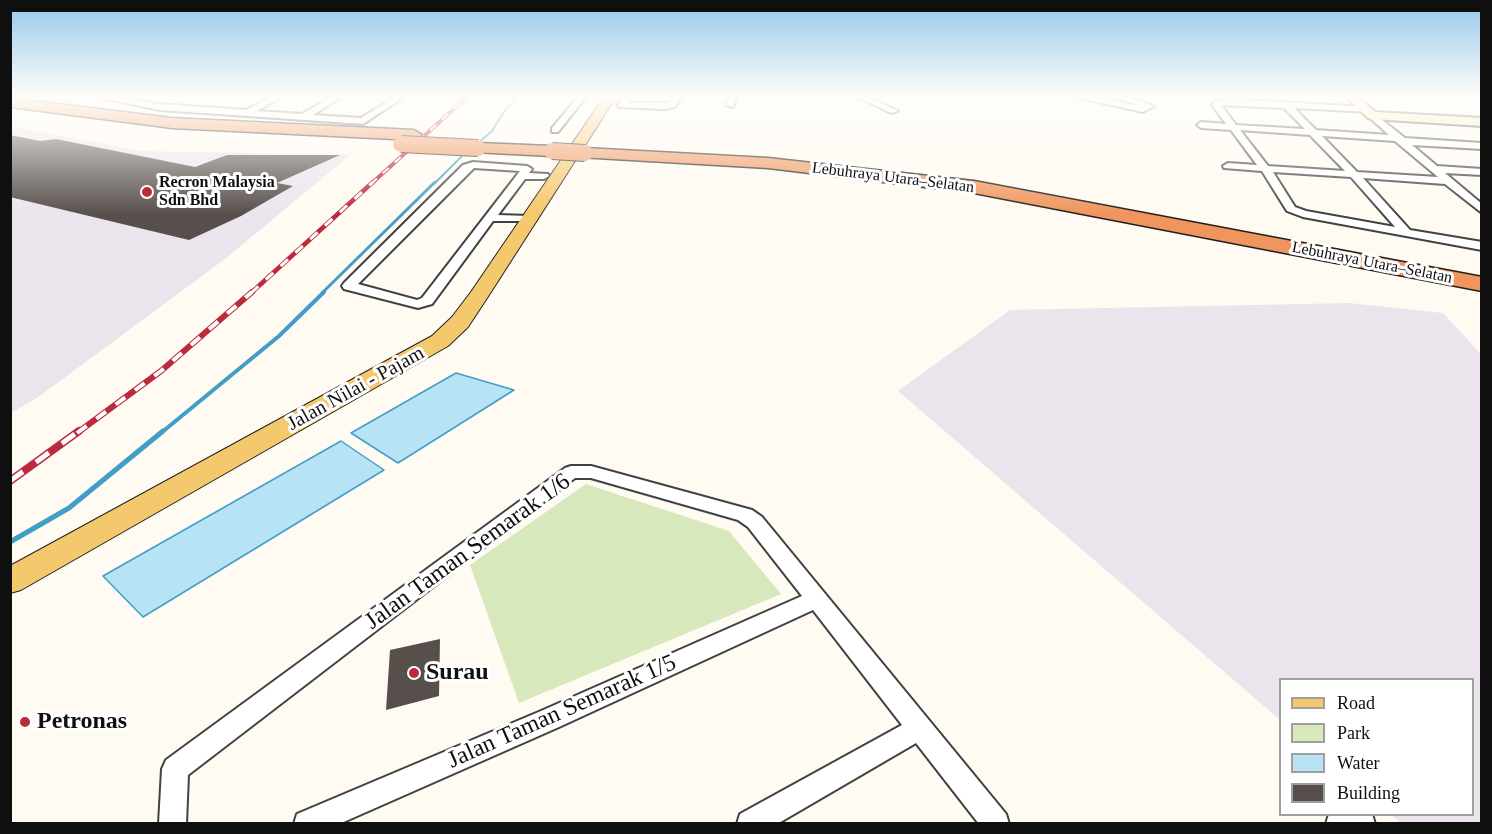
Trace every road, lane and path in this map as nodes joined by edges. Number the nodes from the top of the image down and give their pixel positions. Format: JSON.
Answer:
{"nodes":[{"id":1,"x":314,"y":136,"type":"edge"},
{"id":2,"x":351,"y":136,"type":"edge"},
{"id":3,"x":558,"y":136,"type":"edge"},
{"id":4,"x":573,"y":136,"type":"edge"},
{"id":5,"x":579,"y":136,"type":"edge"},
{"id":6,"x":1240,"y":136,"type":"edge"},
{"id":7,"x":1317,"y":136,"type":"edge"},
{"id":8,"x":1361,"y":136,"type":"edge"},
{"id":9,"x":1395,"y":136,"type":"edge"},
{"id":10,"x":1398,"y":139,"type":"junction"},
{"id":11,"x":407,"y":140,"type":"junction"},
{"id":12,"x":555,"y":141,"type":"junction"},
{"id":13,"x":1482,"y":146,"type":"edge"},
{"id":14,"x":587,"y":148,"type":"junction"},
{"id":15,"x":1228,"y":166,"type":"dead end"},
{"id":16,"x":1265,"y":168,"type":"junction"},
{"id":17,"x":1435,"y":168,"type":"junction"},
{"id":18,"x":1482,"y":172,"type":"edge"},
{"id":19,"x":1354,"y":174,"type":"junction"},
{"id":20,"x":522,"y":176,"type":"junction"},
{"id":21,"x":544,"y":176,"type":"junction"},
{"id":22,"x":1450,"y":181,"type":"junction"},
{"id":23,"x":1476,"y":202,"type":"edge"},
{"id":24,"x":1482,"y":210,"type":"edge"},
{"id":25,"x":512,"y":219,"type":"junction"},
{"id":26,"x":1406,"y":232,"type":"junction"},
{"id":27,"x":1482,"y":246,"type":"edge"},
{"id":28,"x":1482,"y":273,"type":"edge"},
{"id":29,"x":1482,"y":284,"type":"edge"},
{"id":30,"x":10,"y":565,"type":"edge"},
{"id":31,"x":10,"y":581,"type":"edge"},
{"id":32,"x":816,"y":599,"type":"junction"},
{"id":33,"x":919,"y":728,"type":"junction"},
{"id":34,"x":172,"y":824,"type":"edge"},
{"id":35,"x":307,"y":824,"type":"edge"},
{"id":36,"x":750,"y":824,"type":"edge"},
{"id":37,"x":996,"y":824,"type":"edge"}],
"edges":[{"from":1,"to":11,"type":"highway","name":"Lebuhraya Utara–Selatan"},
{"from":2,"to":11,"type":"highway","name":"Lebuhraya Utara–Selatan"},
{"from":3,"to":12,"type":"street"},
{"from":4,"to":21,"type":"main road","name":"Jalan Nilai - Pajam"},
{"from":5,"to":25,"type":"main road","name":"Jalan Nilai - Pajam"},
{"from":6,"to":16,"type":"street"},
{"from":7,"to":19,"type":"street"},
{"from":8,"to":10,"type":"street"},
{"from":9,"to":10,"type":"street"},
{"from":10,"to":13,"type":"street"},
{"from":10,"to":17,"type":"street"},
{"from":11,"to":12,"type":"highway","name":"Lebuhraya Utara–Selatan","bridge":true},
{"from":12,"to":14,"type":"highway","name":"Lebuhraya Utara–Selatan","bridge":true},
{"from":14,"to":28,"type":"highway","name":"Lebuhraya Utara–Selatan"},
{"from":14,"to":29,"type":"highway","name":"Lebuhraya Utara–Selatan"},
{"from":15,"to":16,"type":"street"},
{"from":16,"to":19,"type":"street"},
{"from":16,"to":26,"type":"street"},
{"from":17,"to":18,"type":"street"},
{"from":17,"to":22,"type":"street"},
{"from":19,"to":22,"type":"street"},
{"from":19,"to":26,"type":"street"},
{"from":20,"to":21,"type":"street"},
{"from":20,"to":25,"type":"street"},
{"from":20,"to":25,"type":"street"},
{"from":21,"to":25,"type":"main road","name":"Jalan Nilai - Pajam"},
{"from":22,"to":23,"type":"street"},
{"from":23,"to":24,"type":"street"},
{"from":25,"to":30,"type":"main road","name":"Jalan Nilai - Pajam"},
{"from":25,"to":31,"type":"main road","name":"Jalan Nilai - Pajam"},
{"from":26,"to":27,"type":"street"},
{"from":32,"to":33,"type":"street","name":"Jalan Taman Semarak 1/6"},
{"from":32,"to":34,"type":"street","name":"Jalan Taman Semarak 1/6"},
{"from":32,"to":35,"type":"street","name":"Jalan Taman Semarak 1/5"},
{"from":33,"to":36,"type":"street"},
{"from":33,"to":37,"type":"street","name":"Jalan Taman Semarak 1/6"}]}
